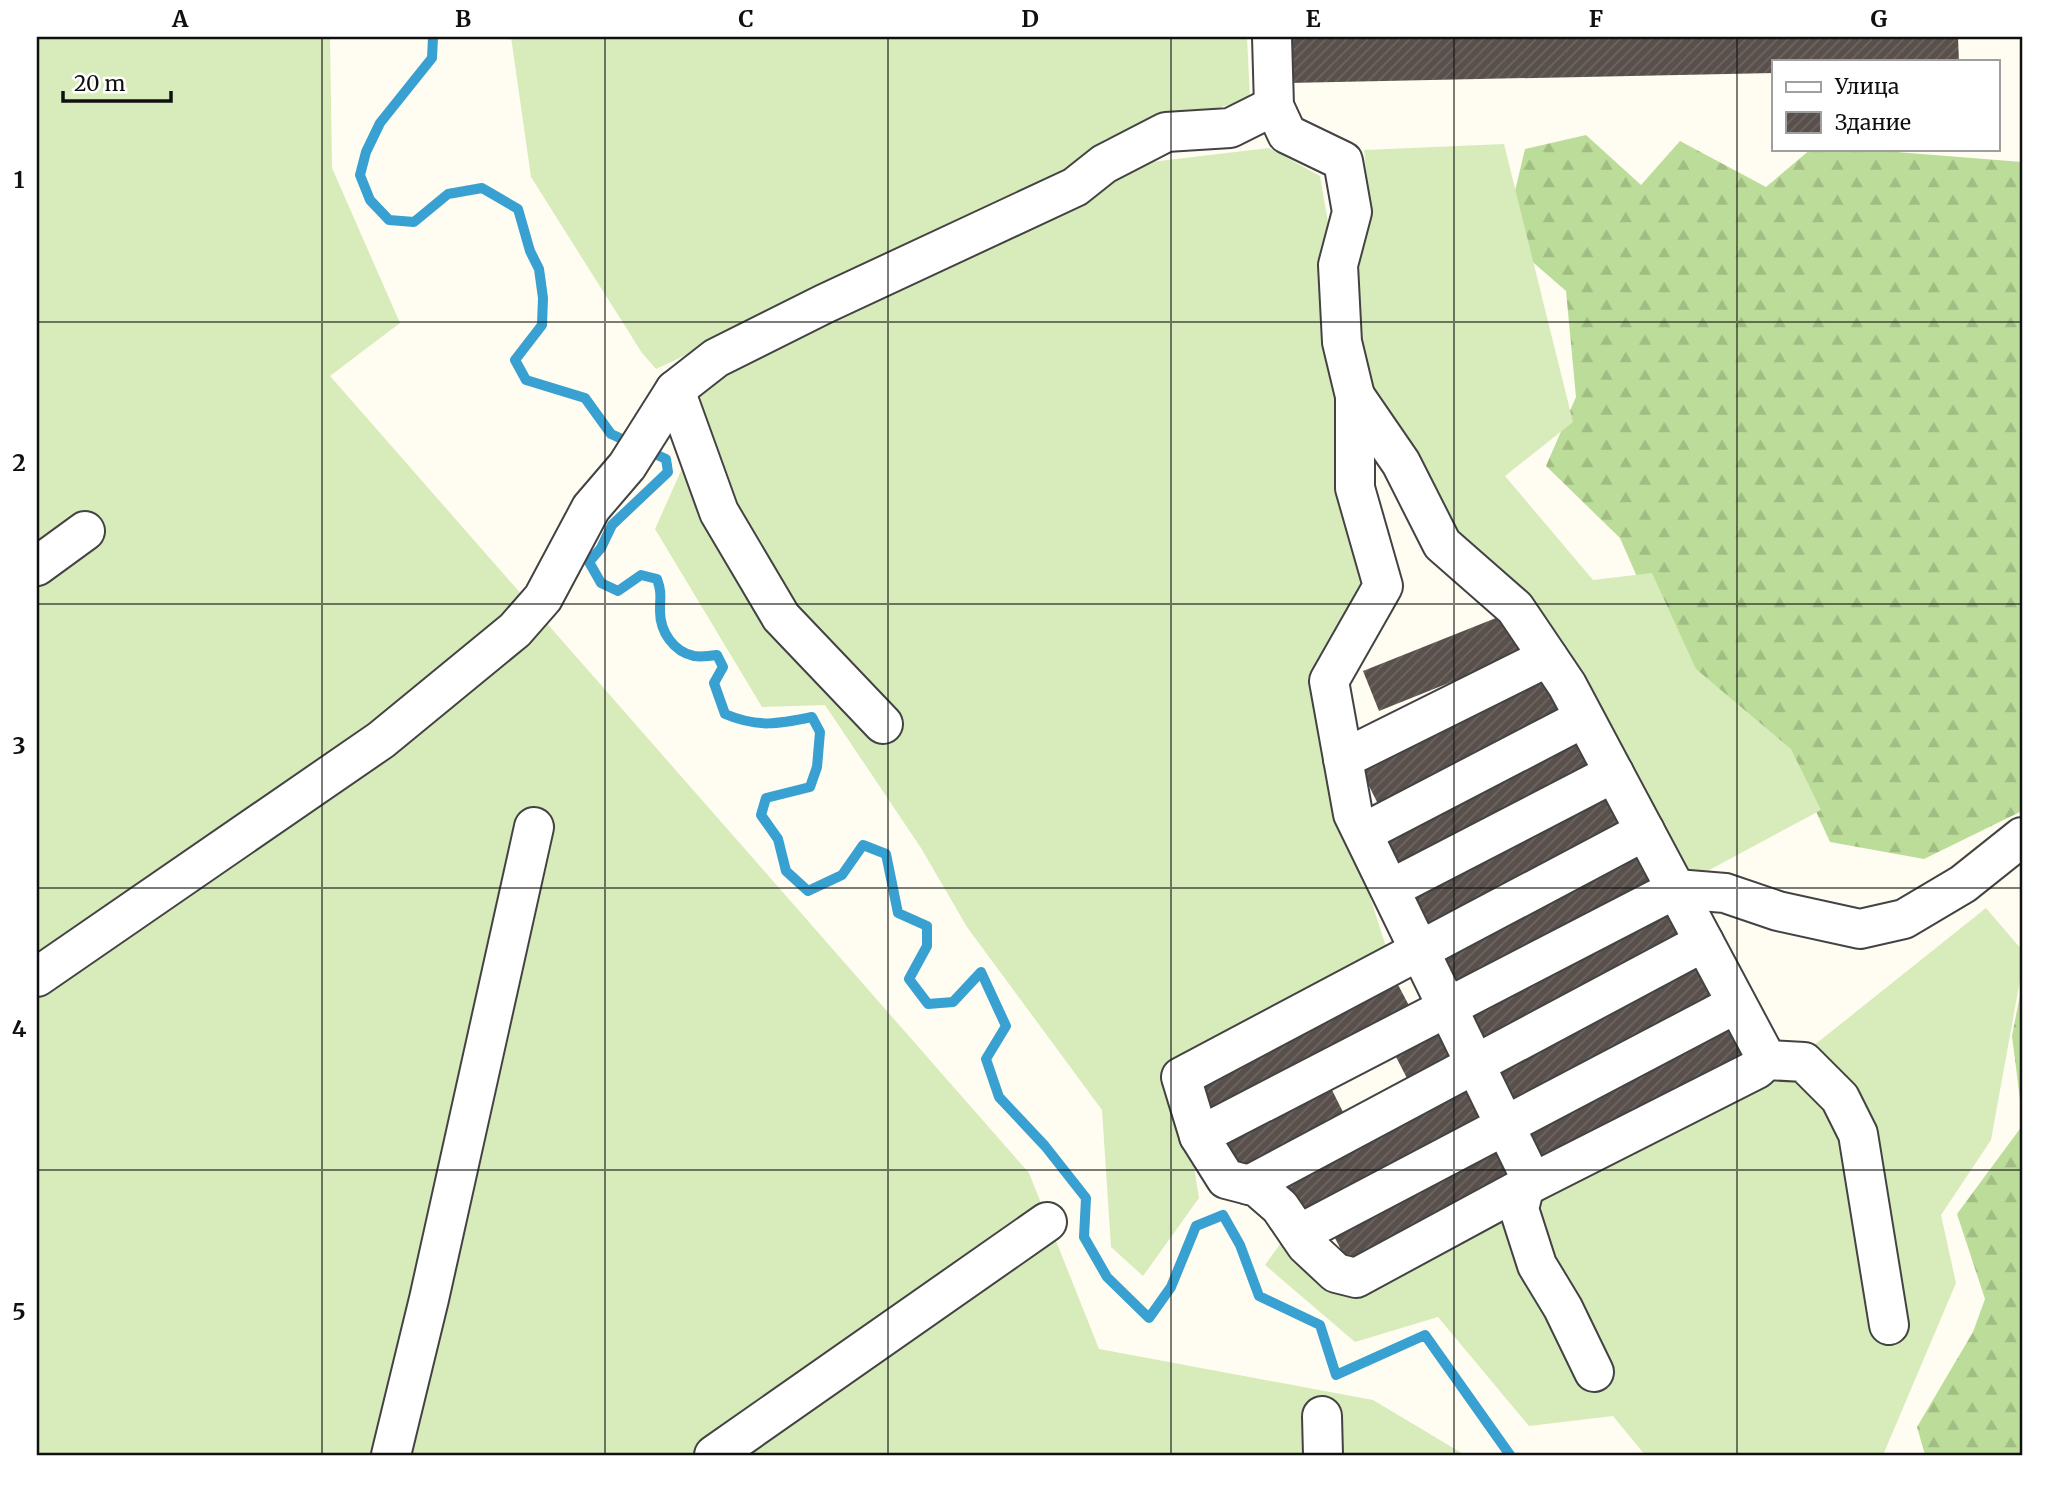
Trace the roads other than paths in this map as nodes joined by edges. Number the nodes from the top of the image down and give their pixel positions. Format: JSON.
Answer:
{"nodes":[{"id":1,"x":1272,"y":37,"type":"edge"},
{"id":2,"x":1274,"y":106,"type":"junction"},
{"id":3,"x":675,"y":390,"type":"junction"},
{"id":4,"x":1354,"y":396,"type":"junction"},
{"id":5,"x":85,"y":531,"type":"dead end"},
{"id":6,"x":37,"y":565,"type":"edge"},
{"id":7,"x":1548,"y":657,"type":"junction"},
{"id":8,"x":1584,"y":718,"type":"junction"},
{"id":9,"x":883,"y":724,"type":"dead end"},
{"id":10,"x":1343,"y":759,"type":"junction"},
{"id":11,"x":1614,"y":773,"type":"junction"},
{"id":12,"x":534,"y":827,"type":"dead end"},
{"id":13,"x":1645,"y":831,"type":"junction"},
{"id":14,"x":1363,"y":833,"type":"junction"},
{"id":15,"x":2022,"y":837,"type":"edge"},
{"id":16,"x":1390,"y":889,"type":"junction"},
{"id":17,"x":1676,"y":889,"type":"junction"},
{"id":18,"x":1703,"y":942,"type":"junction"},
{"id":19,"x":1420,"y":950,"type":"junction"},
{"id":20,"x":37,"y":977,"type":"edge"},
{"id":21,"x":1736,"y":1004,"type":"junction"},
{"id":22,"x":1447,"y":1007,"type":"junction"},
{"id":23,"x":1767,"y":1060,"type":"junction"},
{"id":24,"x":1475,"y":1065,"type":"junction"},
{"id":25,"x":1505,"y":1125,"type":"junction"},
{"id":26,"x":1199,"y":1136,"type":"junction"},
{"id":27,"x":1249,"y":1185,"type":"junction"},
{"id":28,"x":1526,"y":1186,"type":"junction"},
{"id":29,"x":1047,"y":1222,"type":"dead end"},
{"id":30,"x":1298,"y":1234,"type":"junction"},
{"id":31,"x":1888,"y":1325,"type":"dead end"},
{"id":32,"x":1594,"y":1372,"type":"dead end"},
{"id":33,"x":1322,"y":1416,"type":"dead end"},
{"id":34,"x":391,"y":1455,"type":"edge"},
{"id":35,"x":714,"y":1455,"type":"edge"},
{"id":36,"x":1323,"y":1455,"type":"edge"}],
"edges":[{"from":1,"to":2,"type":"lane"},
{"from":2,"to":3,"type":"lane"},
{"from":2,"to":4,"type":"lane"},
{"from":3,"to":9,"type":"lane"},
{"from":3,"to":20,"type":"lane"},
{"from":4,"to":7,"type":"lane"},
{"from":4,"to":10,"type":"lane"},
{"from":5,"to":6,"type":"lane"},
{"from":7,"to":8,"type":"lane"},
{"from":7,"to":10,"type":"lane"},
{"from":8,"to":11,"type":"lane"},
{"from":8,"to":14,"type":"lane"},
{"from":10,"to":14,"type":"lane"},
{"from":11,"to":13,"type":"lane"},
{"from":11,"to":16,"type":"lane"},
{"from":12,"to":34,"type":"lane"},
{"from":13,"to":17,"type":"lane"},
{"from":13,"to":19,"type":"lane"},
{"from":14,"to":16,"type":"lane"},
{"from":15,"to":17,"type":"lane"},
{"from":16,"to":19,"type":"lane"},
{"from":17,"to":18,"type":"lane"},
{"from":17,"to":22,"type":"lane"},
{"from":18,"to":21,"type":"lane"},
{"from":18,"to":24,"type":"lane"},
{"from":19,"to":22,"type":"lane"},
{"from":19,"to":26,"type":"lane"},
{"from":21,"to":23,"type":"lane"},
{"from":21,"to":25,"type":"lane"},
{"from":22,"to":24,"type":"lane"},
{"from":22,"to":26,"type":"lane"},
{"from":23,"to":28,"type":"lane"},
{"from":23,"to":31,"type":"lane"},
{"from":24,"to":25,"type":"lane"},
{"from":24,"to":27,"type":"lane"},
{"from":25,"to":28,"type":"lane"},
{"from":25,"to":30,"type":"lane"},
{"from":26,"to":27,"type":"lane"},
{"from":27,"to":30,"type":"lane"},
{"from":28,"to":30,"type":"lane"},
{"from":28,"to":32,"type":"lane"},
{"from":29,"to":35,"type":"lane"},
{"from":33,"to":36,"type":"lane"}]}
